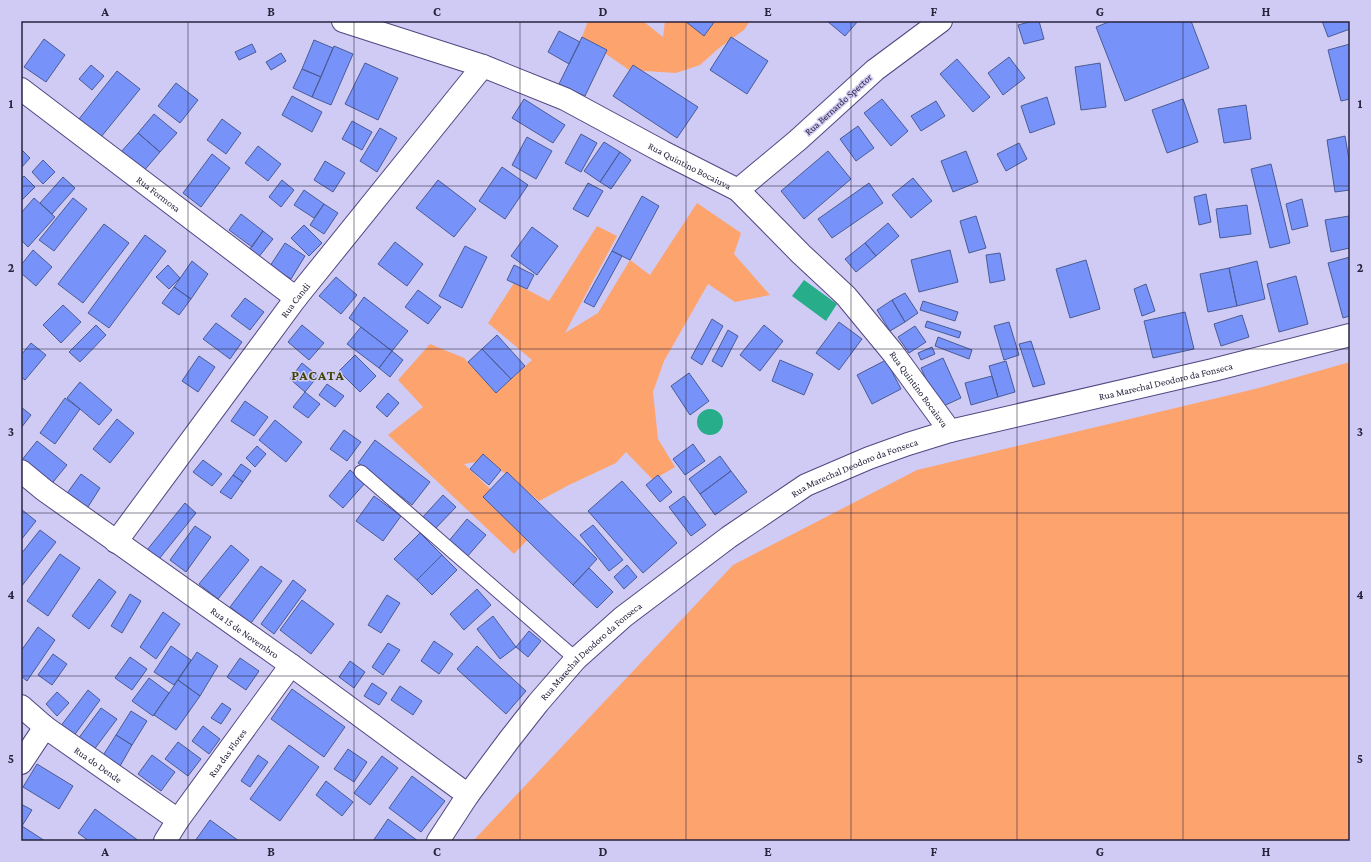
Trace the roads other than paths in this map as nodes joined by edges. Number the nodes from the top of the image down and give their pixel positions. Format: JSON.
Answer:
{"nodes":[{"id":1,"x":343,"y":21,"type":"edge"},
{"id":2,"x":941,"y":21,"type":"edge"},
{"id":3,"x":483,"y":66,"type":"junction"},
{"id":4,"x":21,"y":89,"type":"edge"},
{"id":5,"x":738,"y":190,"type":"junction"},
{"id":6,"x":296,"y":298,"type":"junction"},
{"id":7,"x":1350,"y":335,"type":"edge"},
{"id":8,"x":950,"y":431,"type":"junction"},
{"id":9,"x":21,"y":471,"type":"edge"},
{"id":10,"x":361,"y":472,"type":"dead end"},
{"id":11,"x":116,"y":542,"type":"junction"},
{"id":12,"x":576,"y":658,"type":"junction"},
{"id":13,"x":291,"y":665,"type":"junction"},
{"id":14,"x":21,"y":706,"type":"edge"},
{"id":15,"x":45,"y":727,"type":"junction"},
{"id":16,"x":21,"y":763,"type":"edge"},
{"id":17,"x":468,"y":795,"type":"junction"},
{"id":18,"x":178,"y":820,"type":"junction"},
{"id":19,"x":165,"y":841,"type":"edge"},
{"id":20,"x":438,"y":841,"type":"edge"}],
"edges":[{"from":1,"to":3,"type":"street","name":"Rua Quintino Bocaiuva"},
{"from":2,"to":5,"type":"street","name":"Rua Bernardo Spector"},
{"from":3,"to":5,"type":"street","name":"Rua Quintino Bocaiuva"},
{"from":3,"to":6,"type":"street","name":"Rua Candi"},
{"from":4,"to":6,"type":"street","name":"Rua Formosa"},
{"from":5,"to":8,"type":"street","name":"Rua Quintino Bocaiuva"},
{"from":6,"to":11,"type":"street","name":"Rua Candi"},
{"from":7,"to":8,"type":"street","name":"Rua Marechal Deodoro da Fonseca"},
{"from":8,"to":12,"type":"street","name":"Rua Marechal Deodoro da Fonseca"},
{"from":9,"to":11,"type":"street","name":"Rua 15 de Novembro"},
{"from":10,"to":12,"type":"lane"},
{"from":11,"to":13,"type":"street","name":"Rua 15 de Novembro"},
{"from":12,"to":17,"type":"street","name":"Rua Marechal Deodoro da Fonseca"},
{"from":13,"to":17,"type":"street","name":"Rua 15 de Novembro"},
{"from":13,"to":18,"type":"street","name":"Rua das Flores"},
{"from":14,"to":15,"type":"street","name":"Rua do Dende"},
{"from":15,"to":16,"type":"street"},
{"from":15,"to":18,"type":"street","name":"Rua do Dende"},
{"from":17,"to":20,"type":"street","name":"Rua Marechal Deodoro da Fonseca"},
{"from":18,"to":19,"type":"street","name":"Rua das Flores"}]}
